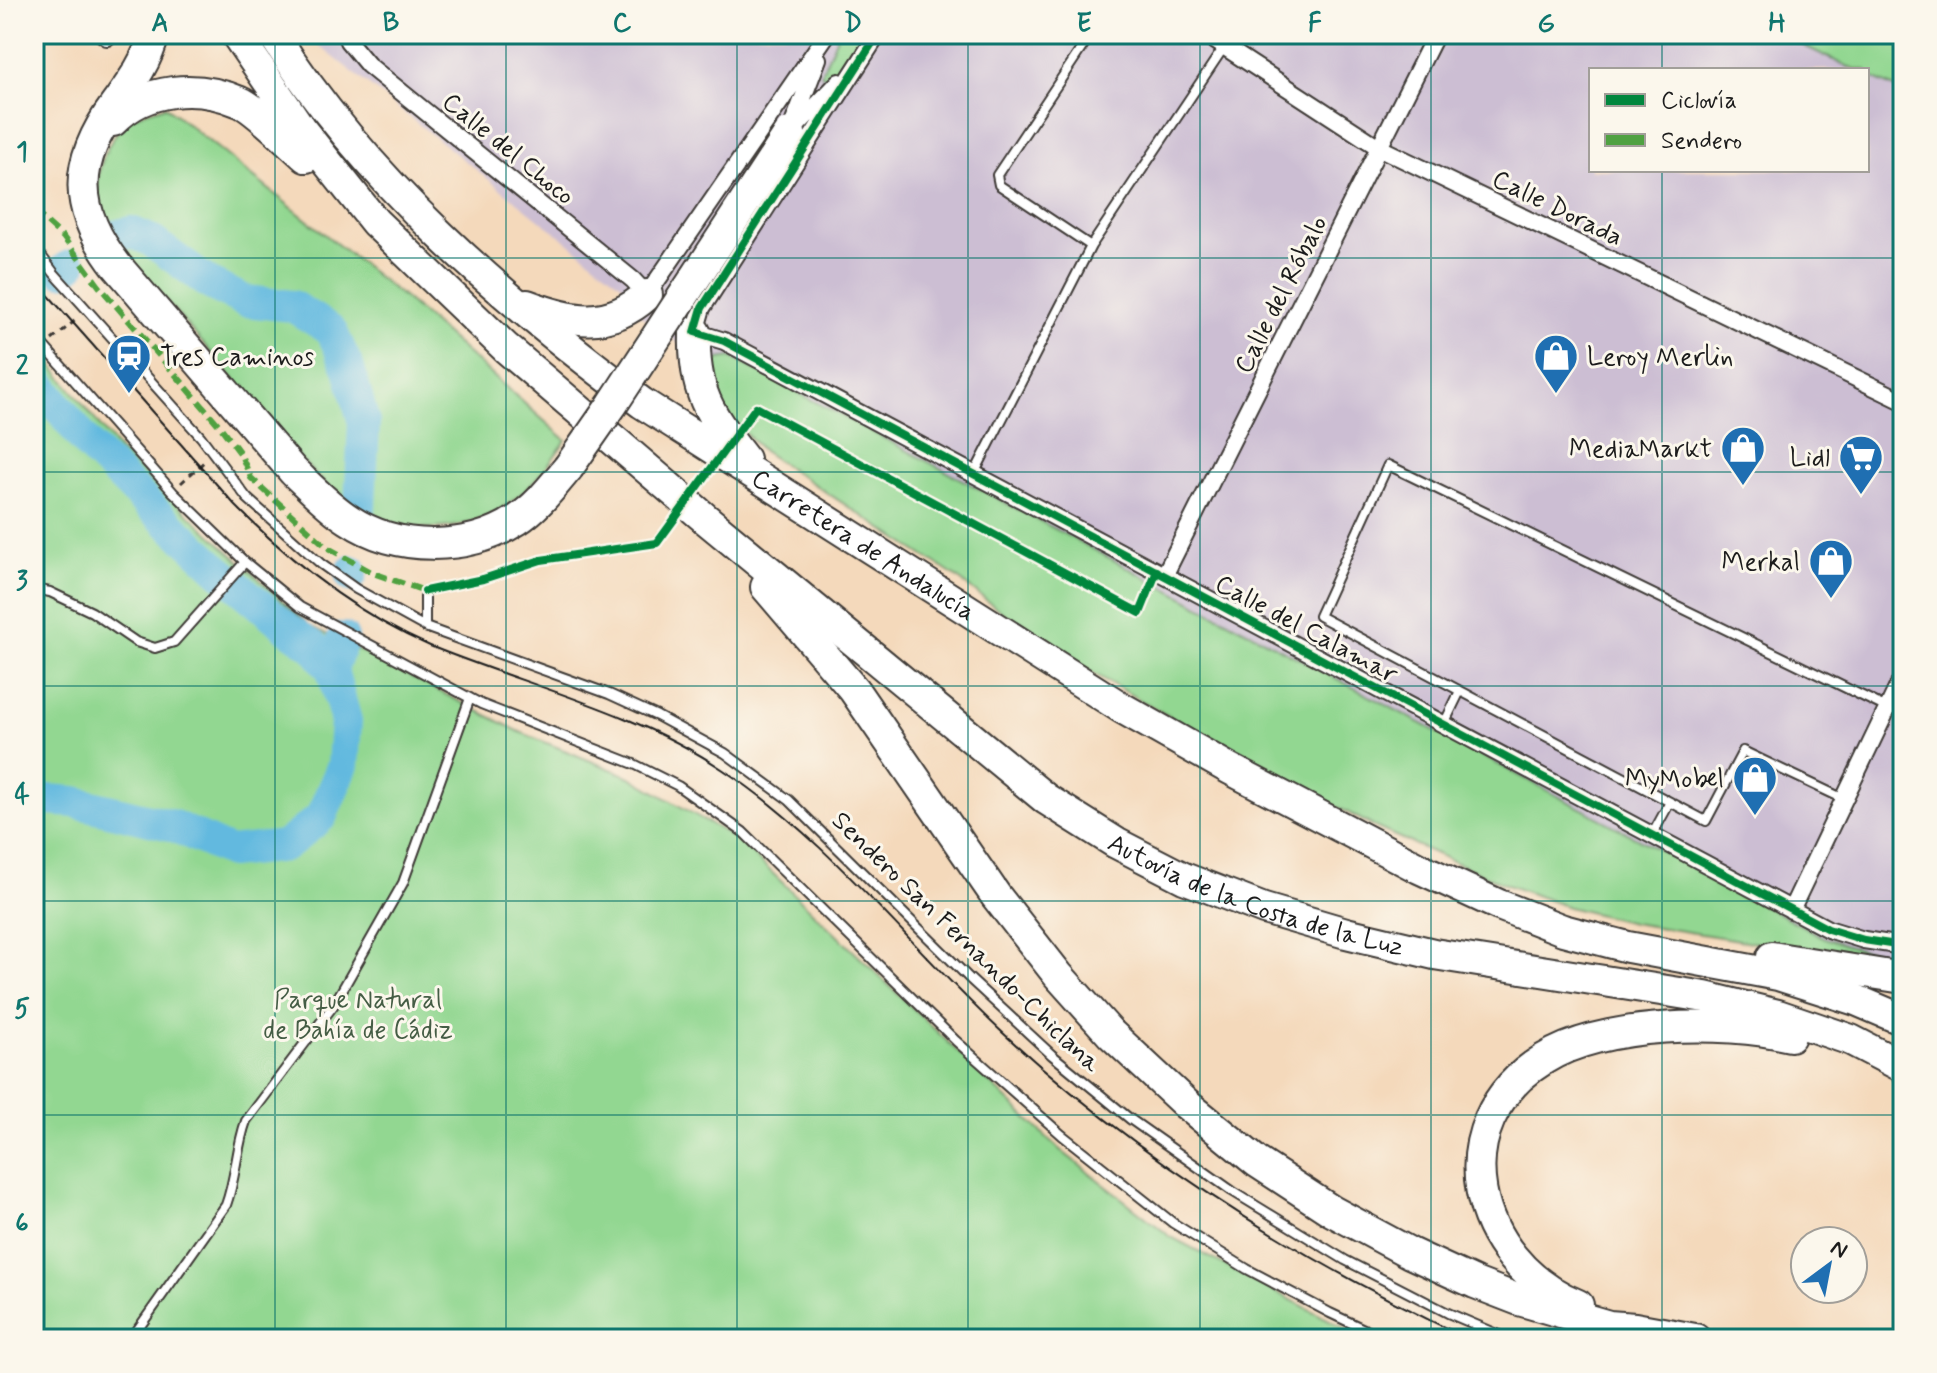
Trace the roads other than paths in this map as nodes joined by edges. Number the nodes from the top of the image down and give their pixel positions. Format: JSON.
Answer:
{"nodes":[{"id":1,"x":154,"y":34,"type":"edge"},
{"id":2,"x":236,"y":34,"type":"edge"},
{"id":3,"x":273,"y":34,"type":"edge"},
{"id":4,"x":346,"y":34,"type":"edge"},
{"id":5,"x":827,"y":34,"type":"edge"},
{"id":6,"x":878,"y":34,"type":"edge"},
{"id":7,"x":1091,"y":34,"type":"edge"},
{"id":8,"x":1205,"y":34,"type":"edge"},
{"id":9,"x":1436,"y":34,"type":"edge"},
{"id":10,"x":1224,"y":47,"type":"junction"},
{"id":11,"x":865,"y":55,"type":"junction"},
{"id":12,"x":790,"y":133,"type":"junction"},
{"id":13,"x":95,"y":140,"type":"junction"},
{"id":14,"x":1380,"y":148,"type":"junction"},
{"id":15,"x":357,"y":201,"type":"junction"},
{"id":16,"x":34,"y":246,"type":"edge"},
{"id":17,"x":1091,"y":246,"type":"junction"},
{"id":18,"x":647,"y":295,"type":"junction"},
{"id":19,"x":508,"y":299,"type":"junction"},
{"id":20,"x":695,"y":332,"type":"junction"},
{"id":21,"x":34,"y":335,"type":"edge"},
{"id":22,"x":1903,"y":401,"type":"edge"},
{"id":23,"x":974,"y":474,"type":"junction"},
{"id":24,"x":757,"y":477,"type":"junction"},
{"id":25,"x":707,"y":520,"type":"junction"},
{"id":26,"x":245,"y":562,"type":"junction"},
{"id":27,"x":1165,"y":574,"type":"junction"},
{"id":28,"x":34,"y":589,"type":"edge"},
{"id":29,"x":425,"y":591,"type":"dead end"},
{"id":30,"x":425,"y":627,"type":"junction"},
{"id":31,"x":1903,"y":676,"type":"edge"},
{"id":32,"x":1460,"y":691,"type":"junction"},
{"id":33,"x":470,"y":698,"type":"junction"},
{"id":34,"x":1888,"y":708,"type":"junction"},
{"id":35,"x":1444,"y":724,"type":"junction"},
{"id":36,"x":1844,"y":799,"type":"junction"},
{"id":37,"x":1670,"y":802,"type":"junction"},
{"id":38,"x":1652,"y":835,"type":"junction"},
{"id":39,"x":1419,"y":868,"type":"junction"},
{"id":40,"x":1791,"y":910,"type":"junction"},
{"id":41,"x":1903,"y":946,"type":"edge"},
{"id":42,"x":1903,"y":978,"type":"edge"},
{"id":43,"x":1903,"y":1020,"type":"edge"},
{"id":44,"x":1851,"y":1040,"type":"junction"},
{"id":45,"x":1903,"y":1067,"type":"edge"},
{"id":46,"x":1644,"y":1330,"type":"junction"},
{"id":47,"x":131,"y":1339,"type":"edge"},
{"id":48,"x":1385,"y":1339,"type":"edge"},
{"id":49,"x":1509,"y":1339,"type":"edge"},
{"id":50,"x":1695,"y":1339,"type":"edge"}],
"edges":[{"from":1,"to":13,"type":"highway"},
{"from":2,"to":15,"type":"highway"},
{"from":3,"to":19,"type":"highway","name":"Carretera de Andalucía"},
{"from":4,"to":18,"type":"street","name":"Calle del Choco"},
{"from":5,"to":12,"type":"street"},
{"from":5,"to":18,"type":"street"},
{"from":6,"to":11,"type":"street"},
{"from":7,"to":17,"type":"lane"},
{"from":8,"to":10,"type":"street","name":"Calle Dorada"},
{"from":9,"to":14,"type":"street","name":"Calle del Róbalo"},
{"from":10,"to":14,"type":"street","name":"Calle Dorada"},
{"from":10,"to":17,"type":"lane"},
{"from":11,"to":12,"type":"street"},
{"from":11,"to":20,"type":"street"},
{"from":12,"to":13,"type":"highway","bridge":true},
{"from":13,"to":15,"type":"highway"},
{"from":14,"to":22,"type":"street","name":"Calle Dorada"},
{"from":14,"to":27,"type":"street","name":"Calle del Róbalo"},
{"from":15,"to":25,"type":"highway"},
{"from":16,"to":30,"type":"lane","name":"Sendero San Fernando-Chiclana"},
{"from":17,"to":23,"type":"lane"},
{"from":18,"to":19,"type":"highway"},
{"from":19,"to":24,"type":"highway","name":"Carretera de Andalucía"},
{"from":20,"to":23,"type":"street","name":"Calle del Calamar"},
{"from":20,"to":24,"type":"highway"},
{"from":21,"to":26,"type":"lane"},
{"from":23,"to":27,"type":"street","name":"Calle del Calamar"},
{"from":24,"to":39,"type":"highway","name":"Carretera de Andalucía"},
{"from":25,"to":44,"type":"highway","name":"Autovía de la Costa de la Luz"},
{"from":25,"to":46,"type":"highway"},
{"from":26,"to":28,"type":"lane"},
{"from":26,"to":33,"type":"lane"},
{"from":27,"to":35,"type":"street","name":"Calle del Calamar"},
{"from":29,"to":30,"type":"lane"},
{"from":30,"to":49,"type":"lane","name":"Sendero San Fernando-Chiclana"},
{"from":31,"to":34,"type":"street"},
{"from":32,"to":34,"type":"lane"},
{"from":32,"to":35,"type":"lane"},
{"from":32,"to":37,"type":"lane"},
{"from":33,"to":47,"type":"lane"},
{"from":33,"to":48,"type":"lane"},
{"from":34,"to":36,"type":"street"},
{"from":35,"to":38,"type":"street","name":"Calle del Calamar"},
{"from":36,"to":37,"type":"lane"},
{"from":36,"to":40,"type":"street"},
{"from":37,"to":38,"type":"lane"},
{"from":38,"to":40,"type":"street","name":"Calle del Calamar"},
{"from":39,"to":42,"type":"highway"},
{"from":39,"to":43,"type":"highway"},
{"from":40,"to":41,"type":"street","name":"Calle del Calamar"},
{"from":44,"to":45,"type":"highway","name":"Autovía de la Costa de la Luz"},
{"from":44,"to":46,"type":"highway"},
{"from":46,"to":50,"type":"highway"}]}
